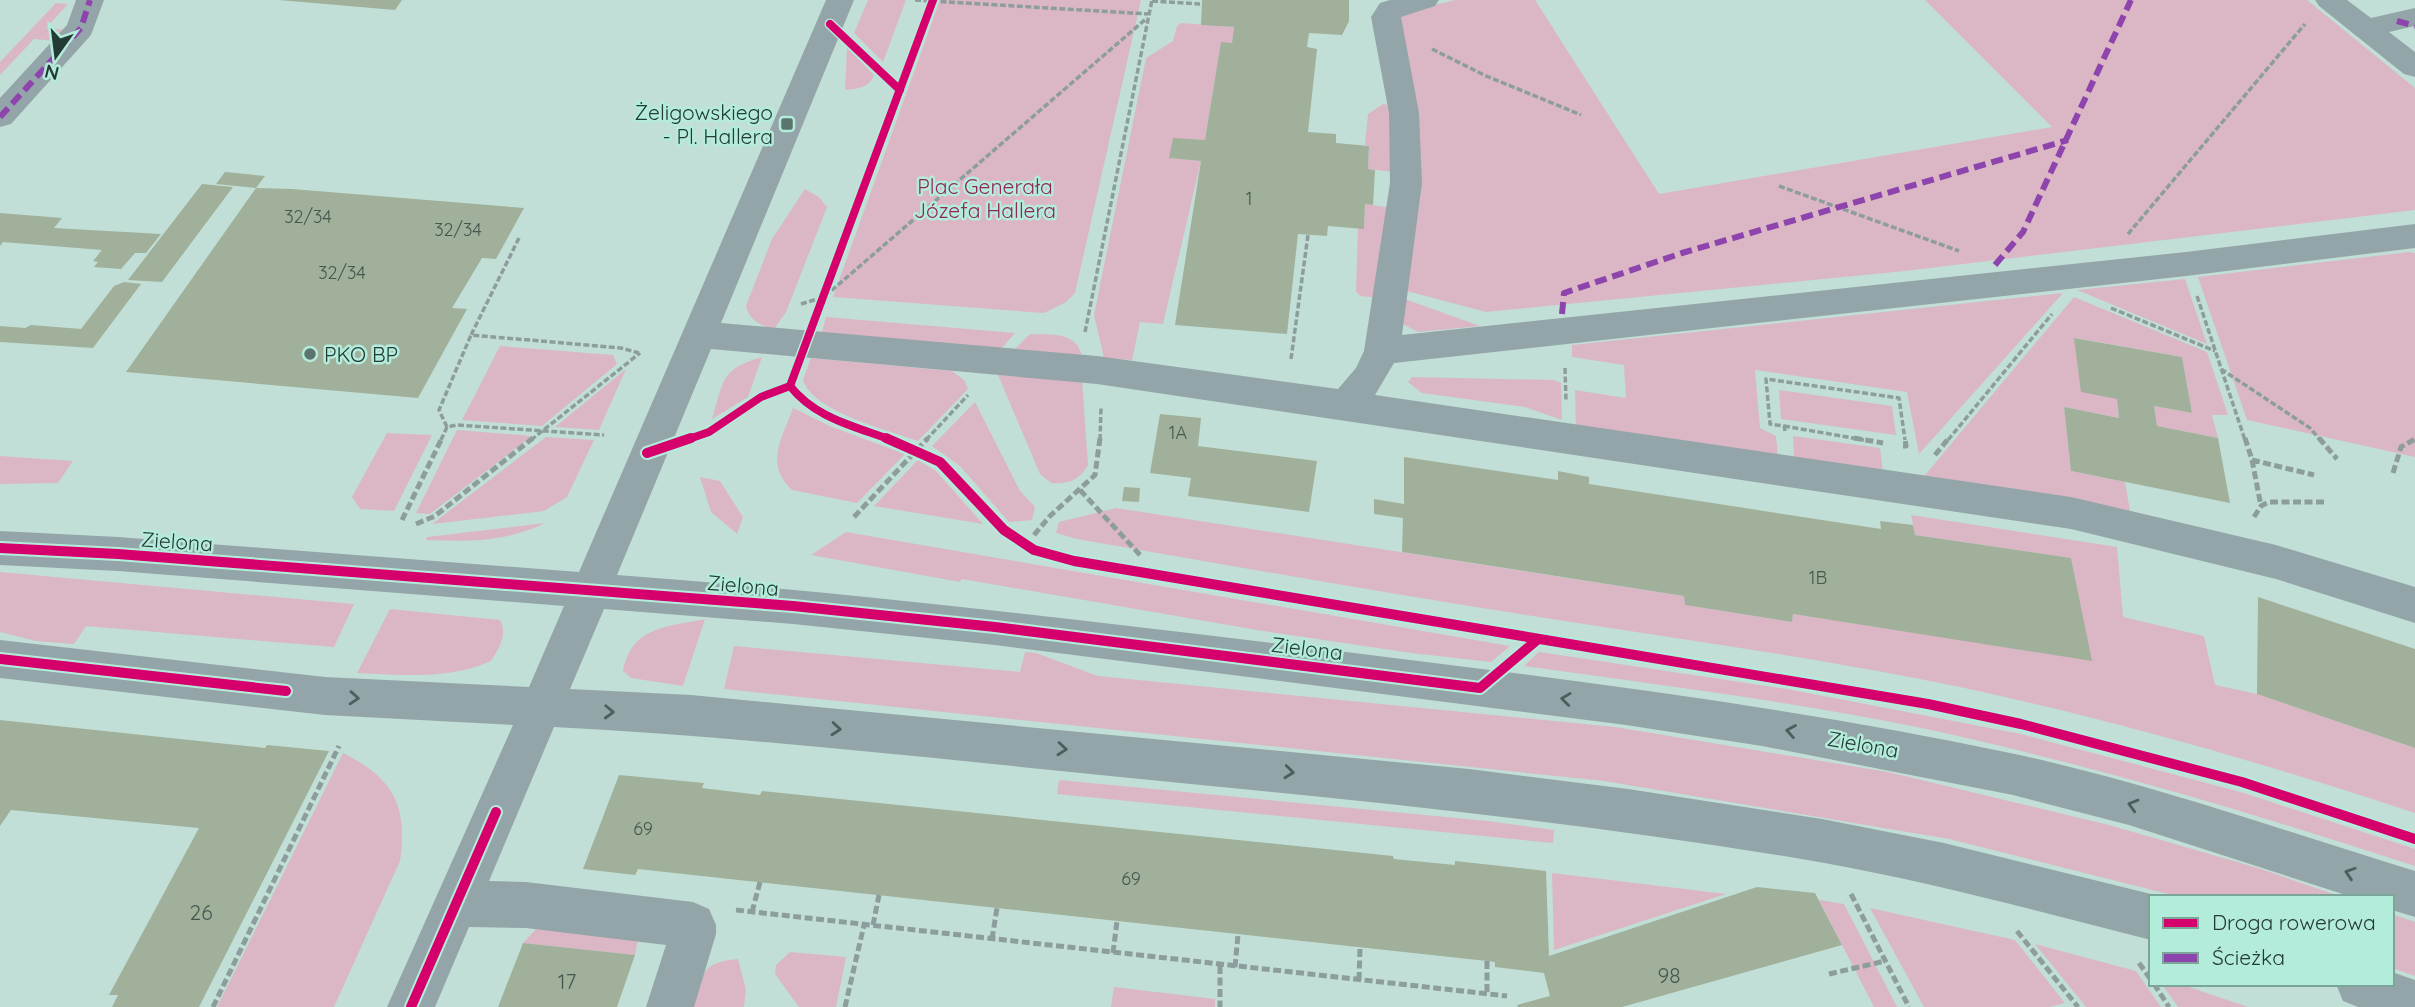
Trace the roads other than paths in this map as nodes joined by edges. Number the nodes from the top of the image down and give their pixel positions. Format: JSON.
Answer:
{"nodes":[{"id":1,"x":90,"y":0,"type":"edge"},
{"id":2,"x":841,"y":0,"type":"edge"},
{"id":3,"x":1425,"y":0,"type":"edge"},
{"id":4,"x":2329,"y":0,"type":"edge"},
{"id":5,"x":2415,"y":16,"type":"edge"},
{"id":6,"x":2365,"y":29,"type":"junction"},
{"id":7,"x":2415,"y":67,"type":"edge"},
{"id":8,"x":0,"y":117,"type":"edge"},
{"id":9,"x":2415,"y":236,"type":"edge"},
{"id":10,"x":698,"y":334,"type":"junction"},
{"id":11,"x":1382,"y":351,"type":"junction"},
{"id":12,"x":1346,"y":405,"type":"junction"},
{"id":13,"x":0,"y":548,"type":"edge"},
{"id":14,"x":589,"y":591,"type":"junction"},
{"id":15,"x":2415,"y":605,"type":"edge"},
{"id":16,"x":0,"y":659,"type":"edge"},
{"id":17,"x":541,"y":709,"type":"junction"},
{"id":18,"x":2415,"y":894,"type":"edge"},
{"id":19,"x":457,"y":904,"type":"junction"},
{"id":20,"x":2149,"y":916,"type":"edge"},
{"id":21,"x":2366,"y":986,"type":"edge"},
{"id":22,"x":2415,"y":1004,"type":"edge"},
{"id":23,"x":411,"y":1007,"type":"edge"},
{"id":24,"x":670,"y":1007,"type":"edge"}],
"edges":[{"from":1,"to":8,"type":"street"},
{"from":2,"to":10,"type":"street"},
{"from":3,"to":11,"type":"street"},
{"from":4,"to":6,"type":"street"},
{"from":5,"to":6,"type":"street"},
{"from":6,"to":7,"type":"street"},
{"from":9,"to":11,"type":"street"},
{"from":10,"to":12,"type":"street"},
{"from":10,"to":14,"type":"street"},
{"from":11,"to":12,"type":"street"},
{"from":12,"to":15,"type":"street"},
{"from":13,"to":14,"type":"street","name":"Zielona"},
{"from":14,"to":17,"type":"street"},
{"from":18,"to":14,"type":"street","name":"Zielona","one_way":true},
{"from":16,"to":17,"type":"street","one_way":true},
{"from":17,"to":19,"type":"street"},
{"from":17,"to":20,"type":"street","one_way":true},
{"from":19,"to":23,"type":"street"},
{"from":19,"to":24,"type":"street"},
{"from":21,"to":22,"type":"street"}]}
